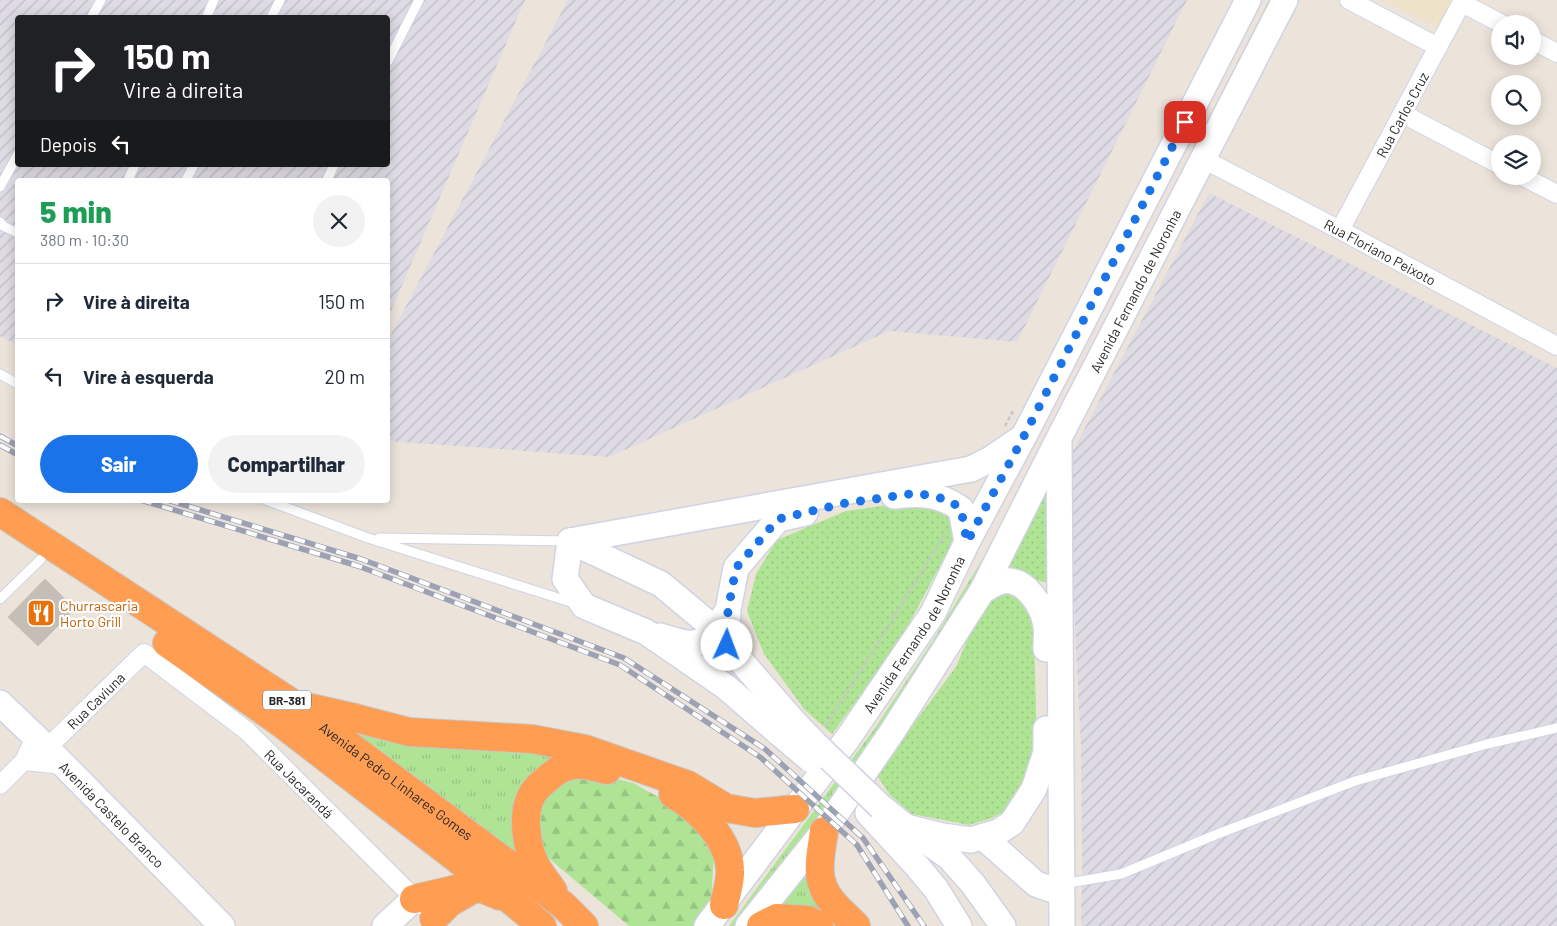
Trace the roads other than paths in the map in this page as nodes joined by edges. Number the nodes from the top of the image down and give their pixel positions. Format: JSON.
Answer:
{"nodes":[{"id":1,"x":101,"y":0,"type":"edge"},
{"id":2,"x":214,"y":0,"type":"edge"},
{"id":3,"x":280,"y":0,"type":"edge"},
{"id":4,"x":419,"y":0,"type":"edge"},
{"id":5,"x":1248,"y":0,"type":"edge"},
{"id":6,"x":1285,"y":0,"type":"edge"},
{"id":7,"x":1349,"y":0,"type":"edge"},
{"id":8,"x":1463,"y":1,"type":"edge"},
{"id":9,"x":93,"y":15,"type":"edge"},
{"id":10,"x":207,"y":15,"type":"edge"},
{"id":11,"x":272,"y":15,"type":"edge"},
{"id":12,"x":1491,"y":18,"type":"edge"},
{"id":13,"x":1541,"y":45,"type":"edge"},
{"id":14,"x":1438,"y":47,"type":"junction"},
{"id":15,"x":1557,"y":53,"type":"edge"},
{"id":16,"x":390,"y":57,"type":"edge"},
{"id":17,"x":1403,"y":114,"type":"junction"},
{"id":18,"x":1203,"y":159,"type":"junction"},
{"id":19,"x":15,"y":160,"type":"edge"},
{"id":20,"x":1491,"y":160,"type":"edge"},
{"id":21,"x":1540,"y":185,"type":"edge"},
{"id":22,"x":0,"y":187,"type":"edge"},
{"id":23,"x":1557,"y":194,"type":"edge"},
{"id":24,"x":0,"y":222,"type":"edge"},
{"id":25,"x":1340,"y":230,"type":"junction"},
{"id":26,"x":15,"y":232,"type":"edge"},
{"id":27,"x":1557,"y":346,"type":"edge"},
{"id":28,"x":0,"y":374,"type":"edge"},
{"id":29,"x":15,"y":382,"type":"edge"},
{"id":30,"x":1024,"y":436,"type":"junction"},
{"id":31,"x":1060,"y":436,"type":"junction"},
{"id":32,"x":274,"y":503,"type":"edge"},
{"id":33,"x":0,"y":512,"type":"edge"},
{"id":34,"x":0,"y":535,"type":"edge"},
{"id":35,"x":368,"y":538,"type":"junction"},
{"id":36,"x":570,"y":542,"type":"junction"},
{"id":37,"x":967,"y":542,"type":"junction"},
{"id":38,"x":41,"y":559,"type":"junction"},
{"id":39,"x":982,"y":592,"type":"junction"},
{"id":40,"x":0,"y":599,"type":"edge"},
{"id":41,"x":584,"y":606,"type":"junction"},
{"id":42,"x":723,"y":628,"type":"junction"},
{"id":43,"x":646,"y":632,"type":"junction"},
{"id":44,"x":144,"y":653,"type":"joint"},
{"id":45,"x":0,"y":703,"type":"edge"},
{"id":46,"x":295,"y":705,"type":"junction"},
{"id":47,"x":786,"y":727,"type":"junction"},
{"id":48,"x":1557,"y":728,"type":"edge"},
{"id":49,"x":48,"y":750,"type":"junction"},
{"id":50,"x":24,"y":761,"type":"junction"},
{"id":51,"x":0,"y":785,"type":"edge"},
{"id":52,"x":795,"y":808,"type":"junction"},
{"id":53,"x":874,"y":810,"type":"junction"},
{"id":54,"x":906,"y":827,"type":"junction"},
{"id":55,"x":824,"y":831,"type":"junction"},
{"id":56,"x":977,"y":839,"type":"junction"},
{"id":57,"x":948,"y":857,"type":"junction"},
{"id":58,"x":1061,"y":884,"type":"junction"},
{"id":59,"x":483,"y":889,"type":"junction"},
{"id":60,"x":936,"y":889,"type":"junction"},
{"id":61,"x":414,"y":899,"type":"junction"},
{"id":62,"x":513,"y":902,"type":"junction"},
{"id":63,"x":563,"y":905,"type":"junction"},
{"id":64,"x":724,"y":905,"type":"junction"},
{"id":65,"x":438,"y":922,"type":"edge"},
{"id":66,"x":222,"y":926,"type":"edge"},
{"id":67,"x":385,"y":926,"type":"edge"},
{"id":68,"x":542,"y":926,"type":"edge"},
{"id":69,"x":584,"y":926,"type":"edge"},
{"id":70,"x":707,"y":926,"type":"edge"},
{"id":71,"x":748,"y":926,"type":"edge"},
{"id":72,"x":761,"y":926,"type":"edge"},
{"id":73,"x":819,"y":926,"type":"edge"},
{"id":74,"x":856,"y":926,"type":"edge"},
{"id":75,"x":959,"y":926,"type":"edge"},
{"id":76,"x":1002,"y":926,"type":"edge"},
{"id":77,"x":1062,"y":926,"type":"edge"}],
"edges":[{"from":1,"to":9,"type":"lane"},
{"from":2,"to":10,"type":"lane"},
{"from":3,"to":11,"type":"lane"},
{"from":4,"to":16,"type":"lane"},
{"from":5,"to":30,"type":"main road","name":"Avenida Fernando de Noronha"},
{"from":6,"to":18,"type":"main road","name":"Avenida Fernando de Noronha"},
{"from":7,"to":14,"type":"street"},
{"from":8,"to":12,"type":"street"},
{"from":8,"to":14,"type":"street","name":"Rua Carlos Cruz"},
{"from":13,"to":15,"type":"street"},
{"from":14,"to":17,"type":"street","name":"Rua Carlos Cruz"},
{"from":17,"to":20,"type":"street"},
{"from":17,"to":25,"type":"street","name":"Rua Carlos Cruz"},
{"from":18,"to":25,"type":"street","name":"Rua Floriano Peixoto"},
{"from":18,"to":31,"type":"main road","name":"Avenida Fernando de Noronha"},
{"from":19,"to":22,"type":"lane"},
{"from":21,"to":23,"type":"street"},
{"from":24,"to":26,"type":"lane"},
{"from":25,"to":27,"type":"street","name":"Rua Floriano Peixoto"},
{"from":28,"to":29,"type":"lane"},
{"from":30,"to":36,"type":"main road"},
{"from":30,"to":37,"type":"main road","name":"Avenida Fernando de Noronha"},
{"from":31,"to":39,"type":"main road","name":"Avenida Fernando de Noronha"},
{"from":31,"to":58,"type":"main road"},
{"from":32,"to":35,"type":"lane"},
{"from":33,"to":46,"type":"highway","name":"Avenida Pedro Linhares Gomes","number":"BR-381"},
{"from":34,"to":38,"type":"highway","name":"Avenida Pedro Linhares Gomes","number":"BR-381"},
{"from":35,"to":36,"type":"lane"},
{"from":35,"to":41,"type":"lane"},
{"from":36,"to":41,"type":"main road"},
{"from":36,"to":42,"type":"main road"},
{"from":37,"to":42,"type":"main road"},
{"from":37,"to":52,"type":"main road","name":"Avenida Fernando de Noronha"},
{"from":38,"to":40,"type":"lane"},
{"from":38,"to":62,"type":"highway","name":"Avenida Pedro Linhares Gomes","number":"BR-381"},
{"from":39,"to":55,"type":"main road","name":"Avenida Fernando de Noronha"},
{"from":39,"to":56,"type":"main road"},
{"from":41,"to":43,"type":"main road"},
{"from":42,"to":43,"type":"main road"},
{"from":42,"to":47,"type":"main road"},
{"from":43,"to":47,"type":"main road"},
{"from":44,"to":49,"type":"street","name":"Rua Caviuna"},
{"from":44,"to":61,"type":"street","name":"Rua Jacarandá"},
{"from":45,"to":49,"type":"main road","name":"Avenida Castelo Branco"},
{"from":46,"to":52,"type":"highway"},
{"from":46,"to":63,"type":"highway","name":"Avenida Pedro Linhares Gomes","number":"BR-381"},
{"from":47,"to":53,"type":"main road","bridge":true},
{"from":48,"to":58,"type":"lane"},
{"from":49,"to":50,"type":"street","name":"Rua Caviuna"},
{"from":49,"to":50,"type":"street"},
{"from":49,"to":66,"type":"main road","name":"Avenida Castelo Branco"},
{"from":50,"to":51,"type":"street","name":"Rua Caviuna"},
{"from":52,"to":64,"type":"main road","name":"Avenida Fernando de Noronha"},
{"from":53,"to":54,"type":"main road"},
{"from":53,"to":60,"type":"main road"},
{"from":54,"to":56,"type":"main road"},
{"from":54,"to":57,"type":"main road"},
{"from":55,"to":71,"type":"main road","name":"Avenida Fernando de Noronha"},
{"from":55,"to":74,"type":"highway"},
{"from":56,"to":57,"type":"main road"},
{"from":56,"to":58,"type":"main road"},
{"from":57,"to":60,"type":"main road"},
{"from":57,"to":76,"type":"main road"},
{"from":58,"to":77,"type":"main road"},
{"from":59,"to":61,"type":"highway"},
{"from":59,"to":62,"type":"highway"},
{"from":59,"to":65,"type":"highway"},
{"from":60,"to":75,"type":"main road"},
{"from":61,"to":65,"type":"street","name":"Rua Jacarandá"},
{"from":61,"to":67,"type":"main road"},
{"from":62,"to":68,"type":"highway","name":"Avenida Pedro Linhares Gomes","number":"BR-381"},
{"from":63,"to":64,"type":"highway"},
{"from":63,"to":69,"type":"highway","name":"Avenida Pedro Linhares Gomes","number":"BR-381"},
{"from":64,"to":70,"type":"main road","name":"Avenida Fernando de Noronha"},
{"from":72,"to":73,"type":"highway"}]}
